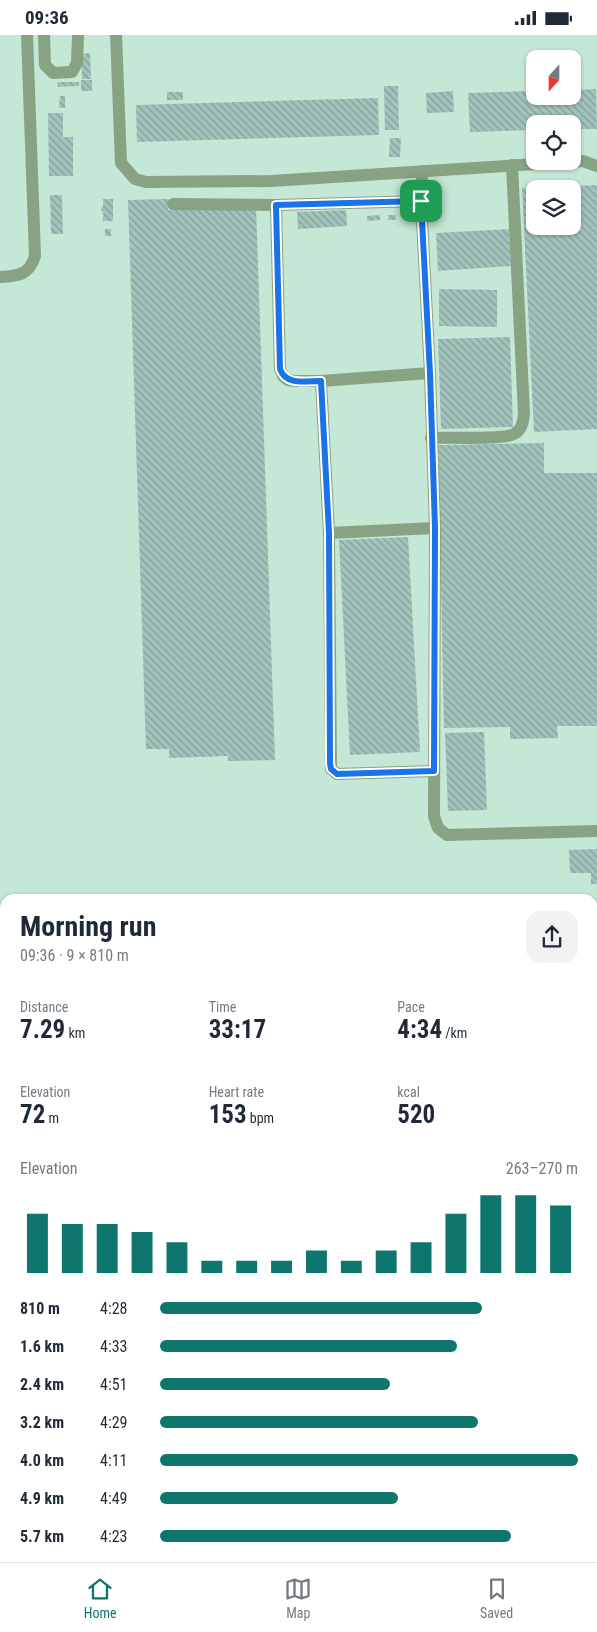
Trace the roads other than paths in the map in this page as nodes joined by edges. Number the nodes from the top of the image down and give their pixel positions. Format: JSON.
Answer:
{"nodes":[{"id":1,"x":27,"y":35,"type":"edge"},
{"id":2,"x":44,"y":35,"type":"edge"},
{"id":3,"x":78,"y":35,"type":"edge"},
{"id":4,"x":116,"y":35,"type":"edge"},
{"id":5,"x":512,"y":165,"type":"junction"},
{"id":6,"x":597,"y":165,"type":"edge"},
{"id":7,"x":422,"y":171,"type":"junction"},
{"id":8,"x":421,"y":201,"type":"junction"},
{"id":9,"x":173,"y":204,"type":"dead end"},
{"id":10,"x":276,"y":205,"type":"junction"},
{"id":11,"x":0,"y":277,"type":"edge"},
{"id":12,"x":430,"y":373,"type":"junction"},
{"id":13,"x":321,"y":381,"type":"junction"},
{"id":14,"x":431,"y":438,"type":"junction"},
{"id":15,"x":435,"y":528,"type":"junction"},
{"id":16,"x":329,"y":533,"type":"junction"},
{"id":17,"x":434,"y":771,"type":"junction"},
{"id":18,"x":597,"y":831,"type":"edge"}],
"edges":[{"from":1,"to":11,"type":"street"},
{"from":2,"to":3,"type":"street"},
{"from":4,"to":7,"type":"street"},
{"from":5,"to":6,"type":"street"},
{"from":5,"to":7,"type":"street"},
{"from":5,"to":14,"type":"street"},
{"from":7,"to":8,"type":"street"},
{"from":8,"to":10,"type":"street"},
{"from":8,"to":12,"type":"street"},
{"from":9,"to":10,"type":"street"},
{"from":10,"to":13,"type":"street"},
{"from":12,"to":13,"type":"street"},
{"from":12,"to":14,"type":"street"},
{"from":13,"to":16,"type":"street"},
{"from":14,"to":15,"type":"street"},
{"from":15,"to":16,"type":"street"},
{"from":15,"to":17,"type":"street"},
{"from":16,"to":17,"type":"street"},
{"from":17,"to":18,"type":"street"}]}
